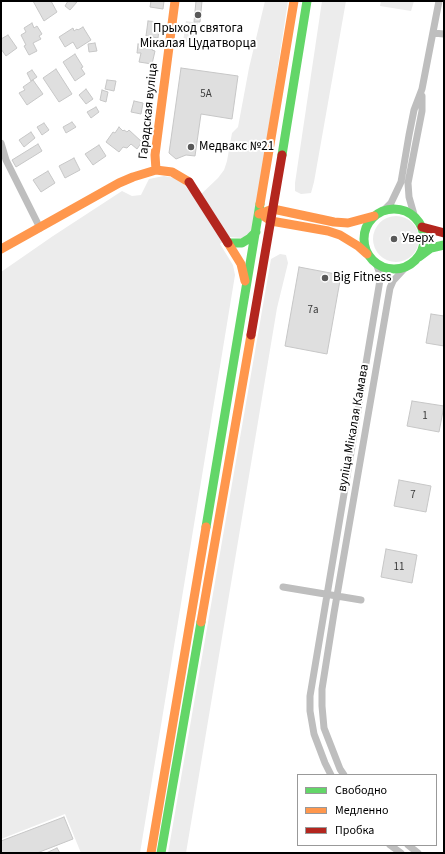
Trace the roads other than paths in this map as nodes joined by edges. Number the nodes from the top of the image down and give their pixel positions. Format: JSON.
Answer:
{"nodes":[{"id":1,"x":175,"y":1,"type":"edge"},
{"id":2,"x":294,"y":1,"type":"edge"},
{"id":3,"x":307,"y":1,"type":"edge"},
{"id":4,"x":439,"y":1,"type":"edge"},
{"id":5,"x":433,"y":33,"type":"junction"},
{"id":6,"x":444,"y":34,"type":"edge"},
{"id":7,"x":422,"y":89,"type":"junction"},
{"id":8,"x":1,"y":143,"type":"edge"},
{"id":9,"x":156,"y":170,"type":"junction"},
{"id":10,"x":273,"y":209,"type":"junction"},
{"id":11,"x":380,"y":213,"type":"junction"},
{"id":12,"x":260,"y":214,"type":"junction"},
{"id":13,"x":415,"y":218,"type":"junction"},
{"id":14,"x":271,"y":221,"type":"junction"},
{"id":15,"x":422,"y":227,"type":"junction"},
{"id":16,"x":40,"y":228,"type":"junction"},
{"id":17,"x":256,"y":232,"type":"junction"},
{"id":18,"x":444,"y":233,"type":"edge"},
{"id":19,"x":228,"y":244,"type":"junction"},
{"id":20,"x":444,"y":245,"type":"edge"},
{"id":21,"x":1,"y":250,"type":"edge"},
{"id":22,"x":368,"y":255,"type":"junction"},
{"id":23,"x":419,"y":256,"type":"junction"},
{"id":24,"x":376,"y":263,"type":"junction"},
{"id":25,"x":405,"y":268,"type":"junction"},
{"id":26,"x":246,"y":287,"type":"junction"},
{"id":27,"x":283,"y":587,"type":"dead end"},
{"id":28,"x":326,"y":594,"type":"junction"},
{"id":29,"x":337,"y":596,"type":"junction"},
{"id":30,"x":361,"y":600,"type":"dead end"},
{"id":31,"x":330,"y":774,"type":"edge"},
{"id":32,"x":343,"y":774,"type":"edge"},
{"id":33,"x":391,"y":846,"type":"edge"},
{"id":34,"x":409,"y":846,"type":"edge"},
{"id":35,"x":151,"y":853,"type":"edge"},
{"id":36,"x":161,"y":853,"type":"edge"},
{"id":37,"x":401,"y":853,"type":"edge"},
{"id":38,"x":418,"y":853,"type":"edge"}],
"edges":[{"from":1,"to":9,"type":"main road","name":"Гарадская вуліца"},
{"from":2,"to":12,"type":"main road"},
{"from":3,"to":10,"type":"main road"},
{"from":4,"to":5,"type":"street"},
{"from":5,"to":6,"type":"street"},
{"from":5,"to":7,"type":"street"},
{"from":7,"to":11,"type":"street"},
{"from":7,"to":13,"type":"street"},
{"from":8,"to":16,"type":"street"},
{"from":9,"to":16,"type":"main road","name":"Гарадская вуліца"},
{"from":9,"to":19,"type":"main road"},
{"from":10,"to":11,"type":"main road"},
{"from":10,"to":12,"type":"main road"},
{"from":10,"to":14,"type":"main road"},
{"from":11,"to":13,"type":"main road"},
{"from":11,"to":22,"type":"main road"},
{"from":12,"to":14,"type":"main road"},
{"from":12,"to":17,"type":"main road"},
{"from":13,"to":15,"type":"main road"},
{"from":14,"to":22,"type":"main road"},
{"from":14,"to":36,"type":"main road"},
{"from":15,"to":18,"type":"main road"},
{"from":15,"to":23,"type":"main road"},
{"from":16,"to":21,"type":"main road","name":"Гарадская вуліца"},
{"from":17,"to":19,"type":"main road"},
{"from":17,"to":26,"type":"main road"},
{"from":19,"to":26,"type":"main road"},
{"from":20,"to":23,"type":"main road"},
{"from":22,"to":24,"type":"main road"},
{"from":23,"to":25,"type":"main road"},
{"from":24,"to":25,"type":"main road"},
{"from":24,"to":28,"type":"street","name":"вуліца Мікалая Камава"},
{"from":25,"to":29,"type":"street","name":"вуліца Мікалая Камава"},
{"from":26,"to":35,"type":"main road"},
{"from":27,"to":28,"type":"street"},
{"from":28,"to":29,"type":"street"},
{"from":28,"to":31,"type":"street","name":"вуліца Мікалая Камава"},
{"from":29,"to":30,"type":"street"},
{"from":29,"to":32,"type":"street","name":"вуліца Мікалая Камава"},
{"from":33,"to":37,"type":"street"},
{"from":34,"to":38,"type":"street"}]}
